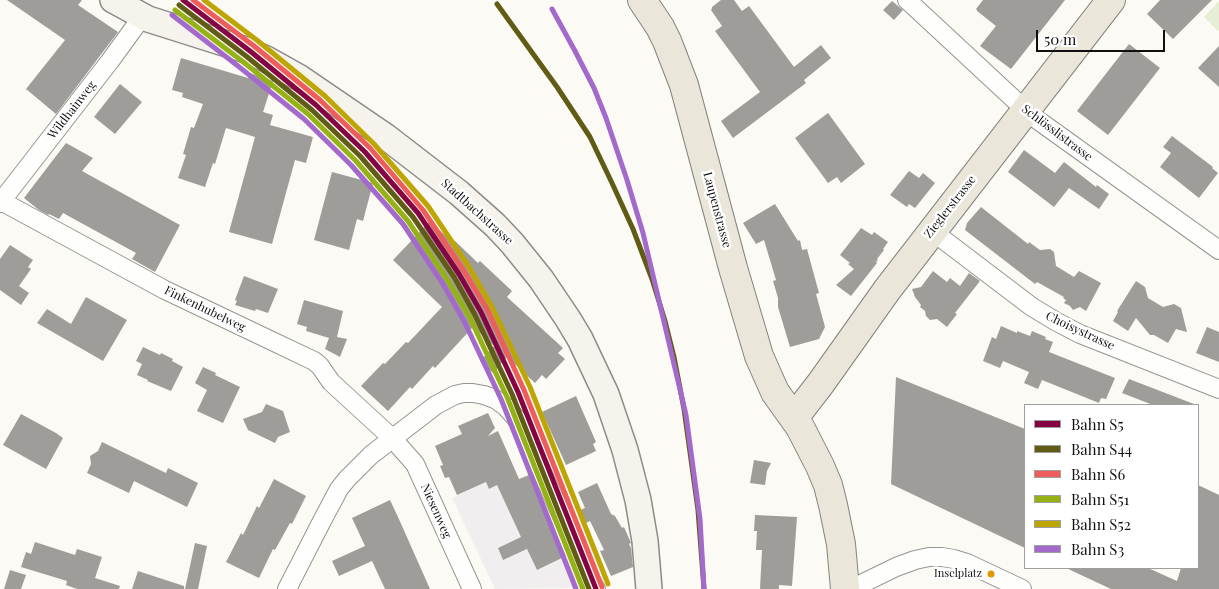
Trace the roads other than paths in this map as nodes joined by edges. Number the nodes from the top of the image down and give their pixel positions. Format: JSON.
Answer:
{"nodes":[{"id":1,"x":113,"y":0,"type":"edge"},
{"id":2,"x":642,"y":0,"type":"edge"},
{"id":3,"x":907,"y":0,"type":"edge"},
{"id":4,"x":1111,"y":0,"type":"edge"},
{"id":5,"x":142,"y":17,"type":"junction"},
{"id":6,"x":1025,"y":110,"type":"junction"},
{"id":7,"x":1,"y":202,"type":"edge"},
{"id":8,"x":932,"y":231,"type":"junction"},
{"id":9,"x":1219,"y":250,"type":"edge"},
{"id":10,"x":1219,"y":389,"type":"edge"},
{"id":11,"x":794,"y":418,"type":"junction"},
{"id":12,"x":392,"y":438,"type":"junction"},
{"id":13,"x":287,"y":589,"type":"edge"},
{"id":14,"x":472,"y":589,"type":"edge"},
{"id":15,"x":596,"y":589,"type":"edge"},
{"id":16,"x":649,"y":589,"type":"edge"},
{"id":17,"x":845,"y":589,"type":"edge"},
{"id":18,"x":851,"y":589,"type":"edge"},
{"id":19,"x":1022,"y":589,"type":"edge"}],
"edges":[{"from":1,"to":5,"type":"main road","name":"Stadtbachstrasse"},
{"from":2,"to":11,"type":"main road","name":"Laupenstrasse"},
{"from":3,"to":6,"type":"street","name":"Schlösslistrasse"},
{"from":4,"to":6,"type":"main road","name":"Zieglerstrasse"},
{"from":5,"to":7,"type":"street","name":"Wildhainweg"},
{"from":5,"to":16,"type":"main road","name":"Stadtbachstrasse"},
{"from":6,"to":8,"type":"main road","name":"Zieglerstrasse"},
{"from":6,"to":9,"type":"street","name":"Schlösslistrasse"},
{"from":7,"to":12,"type":"street","name":"Finkenhubelweg"},
{"from":8,"to":10,"type":"street","name":"Choisystrasse"},
{"from":8,"to":11,"type":"main road","name":"Zieglerstrasse"},
{"from":11,"to":17,"type":"main road","name":"Laupenstrasse"},
{"from":12,"to":13,"type":"street"},
{"from":12,"to":14,"type":"street","name":"Niesenweg"},
{"from":12,"to":15,"type":"street"},
{"from":18,"to":19,"type":"street"}]}
